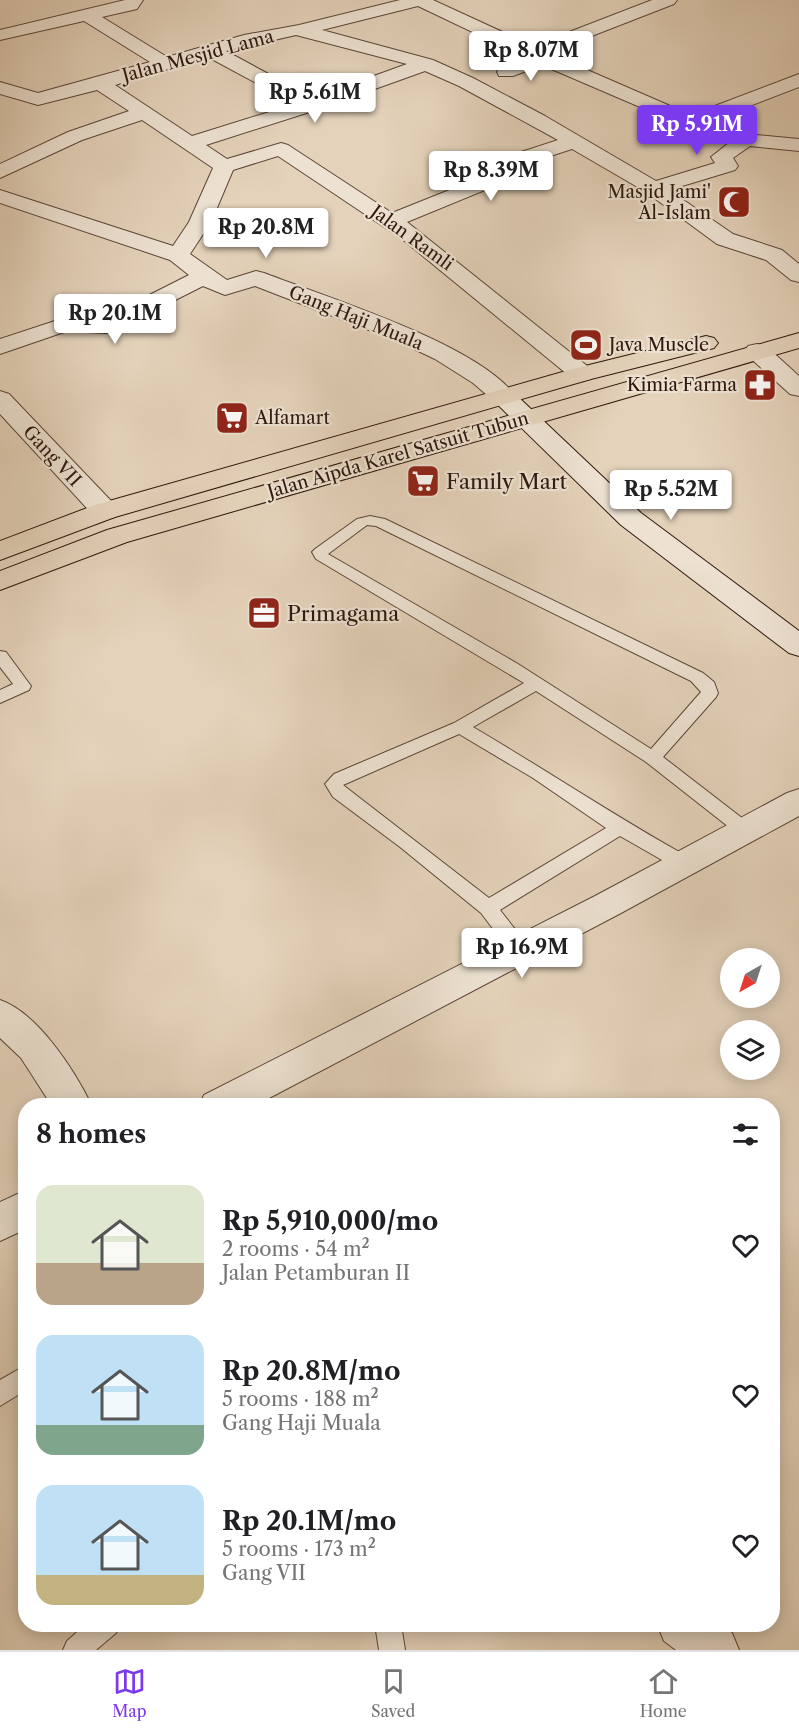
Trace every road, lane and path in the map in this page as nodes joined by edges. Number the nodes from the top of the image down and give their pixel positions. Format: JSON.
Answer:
{"nodes":[{"id":1,"x":134,"y":0,"type":"edge"},
{"id":2,"x":419,"y":0,"type":"edge"},
{"id":3,"x":668,"y":0,"type":"edge"},
{"id":4,"x":87,"y":15,"type":"junction"},
{"id":5,"x":296,"y":30,"type":"junction"},
{"id":6,"x":0,"y":35,"type":"edge"},
{"id":7,"x":211,"y":51,"type":"junction"},
{"id":8,"x":537,"y":55,"type":"junction"},
{"id":9,"x":164,"y":63,"type":"junction"},
{"id":10,"x":426,"y":64,"type":"junction"},
{"id":11,"x":506,"y":72,"type":"dead end"},
{"id":12,"x":799,"y":80,"type":"edge"},
{"id":13,"x":100,"y":83,"type":"junction"},
{"id":14,"x":0,"y":88,"type":"edge"},
{"id":15,"x":34,"y":99,"type":"junction"},
{"id":16,"x":312,"y":105,"type":"junction"},
{"id":17,"x":9,"y":109,"type":"dead end"},
{"id":18,"x":143,"y":113,"type":"junction"},
{"id":19,"x":692,"y":122,"type":"junction"},
{"id":20,"x":746,"y":140,"type":"junction"},
{"id":21,"x":572,"y":142,"type":"junction"},
{"id":22,"x":190,"y":143,"type":"junction"},
{"id":23,"x":799,"y":145,"type":"edge"},
{"id":24,"x":224,"y":166,"type":"junction"},
{"id":25,"x":3,"y":167,"type":"edge"},
{"id":26,"x":653,"y":188,"type":"junction"},
{"id":27,"x":0,"y":196,"type":"edge"},
{"id":28,"x":391,"y":221,"type":"junction"},
{"id":29,"x":178,"y":255,"type":"junction"},
{"id":30,"x":799,"y":275,"type":"edge"},
{"id":31,"x":205,"y":276,"type":"junction"},
{"id":32,"x":799,"y":320,"type":"edge"},
{"id":33,"x":799,"y":340,"type":"edge"},
{"id":34,"x":0,"y":347,"type":"edge"},
{"id":35,"x":757,"y":351,"type":"junction"},
{"id":36,"x":582,"y":374,"type":"junction"},
{"id":37,"x":799,"y":389,"type":"edge"},
{"id":38,"x":504,"y":397,"type":"junction"},
{"id":39,"x":0,"y":399,"type":"edge"},
{"id":40,"x":524,"y":418,"type":"junction"},
{"id":41,"x":105,"y":511,"type":"junction"},
{"id":42,"x":0,"y":551,"type":"edge"},
{"id":43,"x":0,"y":581,"type":"edge"},
{"id":44,"x":799,"y":646,"type":"edge"},
{"id":45,"x":0,"y":656,"type":"edge"},
{"id":46,"x":535,"y":684,"type":"junction"},
{"id":47,"x":0,"y":697,"type":"edge"},
{"id":48,"x":460,"y":726,"type":"junction"},
{"id":49,"x":652,"y":758,"type":"junction"},
{"id":50,"x":799,"y":801,"type":"edge"},
{"id":51,"x":620,"y":828,"type":"junction"},
{"id":52,"x":745,"y":830,"type":"junction"},
{"id":53,"x":683,"y":863,"type":"junction"},
{"id":54,"x":488,"y":908,"type":"junction"},
{"id":55,"x":525,"y":947,"type":"junction"},
{"id":56,"x":3,"y":1021,"type":"edge"},
{"id":57,"x":68,"y":1098,"type":"edge"},
{"id":58,"x":233,"y":1098,"type":"edge"},
{"id":59,"x":18,"y":1213,"type":"edge"},
{"id":60,"x":0,"y":1223,"type":"edge"},
{"id":61,"x":18,"y":1382,"type":"edge"},
{"id":62,"x":0,"y":1394,"type":"edge"},
{"id":63,"x":97,"y":1632,"type":"edge"},
{"id":64,"x":389,"y":1632,"type":"edge"},
{"id":65,"x":691,"y":1632,"type":"edge"},
{"id":66,"x":76,"y":1650,"type":"edge"},
{"id":67,"x":392,"y":1650,"type":"edge"},
{"id":68,"x":715,"y":1650,"type":"edge"}],
"edges":[{"from":1,"to":4,"type":"street"},
{"from":2,"to":5,"type":"street"},
{"from":2,"to":8,"type":"street"},
{"from":3,"to":8,"type":"street"},
{"from":4,"to":6,"type":"street"},
{"from":4,"to":9,"type":"street"},
{"from":5,"to":7,"type":"street","name":"Jalan Mesjid Lama"},
{"from":5,"to":10,"type":"street","name":"Jalan Mesjid Lama"},
{"from":7,"to":9,"type":"street","name":"Jalan Mesjid Lama"},
{"from":7,"to":16,"type":"street"},
{"from":8,"to":11,"type":"street"},
{"from":8,"to":19,"type":"street"},
{"from":9,"to":13,"type":"street","name":"Jalan Mesjid Lama"},
{"from":10,"to":16,"type":"street"},
{"from":10,"to":21,"type":"street","name":"Jalan Mesjid Lama"},
{"from":12,"to":19,"type":"street"},
{"from":13,"to":15,"type":"street","name":"Jalan Mesjid Lama"},
{"from":13,"to":18,"type":"street"},
{"from":14,"to":15,"type":"street"},
{"from":15,"to":17,"type":"street"},
{"from":16,"to":22,"type":"street"},
{"from":18,"to":22,"type":"street"},
{"from":18,"to":25,"type":"street"},
{"from":19,"to":20,"type":"street"},
{"from":20,"to":23,"type":"street"},
{"from":20,"to":26,"type":"street"},
{"from":21,"to":26,"type":"street","name":"Jalan Mesjid Lama"},
{"from":21,"to":28,"type":"street"},
{"from":22,"to":24,"type":"street"},
{"from":24,"to":28,"type":"street","name":"Jalan Ramli"},
{"from":24,"to":29,"type":"street"},
{"from":26,"to":30,"type":"street","name":"Jalan Mesjid Lama"},
{"from":27,"to":29,"type":"street","name":"Gang Haji Muala"},
{"from":28,"to":36,"type":"street","name":"Jalan Ramli"},
{"from":29,"to":31,"type":"street","name":"Gang Haji Muala"},
{"from":31,"to":34,"type":"street"},
{"from":31,"to":38,"type":"street","name":"Gang Haji Muala"},
{"from":32,"to":36,"type":"main road","name":"Jalan Aipda Karel Satsuit Tubun"},
{"from":33,"to":35,"type":"main road","name":"Jalan Aipda Karel Satsuit Tubun"},
{"from":35,"to":37,"type":"street"},
{"from":35,"to":40,"type":"main road","name":"Jalan Aipda Karel Satsuit Tubun"},
{"from":36,"to":38,"type":"main road","name":"Jalan Aipda Karel Satsuit Tubun"},
{"from":38,"to":40,"type":"street","name":"Gang Haji Muala"},
{"from":38,"to":41,"type":"main road","name":"Jalan Aipda Karel Satsuit Tubun"},
{"from":39,"to":41,"type":"street","name":"Gang VII"},
{"from":40,"to":43,"type":"main road","name":"Jalan Aipda Karel Satsuit Tubun"},
{"from":40,"to":44,"type":"street","name":"Gang Haji Muala"},
{"from":41,"to":42,"type":"main road","name":"Jalan Aipda Karel Satsuit Tubun"},
{"from":45,"to":47,"type":"lane"},
{"from":46,"to":48,"type":"lane"},
{"from":46,"to":49,"type":"lane"},
{"from":46,"to":49,"type":"lane"},
{"from":48,"to":51,"type":"lane"},
{"from":48,"to":54,"type":"lane"},
{"from":49,"to":52,"type":"lane"},
{"from":50,"to":52,"type":"street"},
{"from":51,"to":53,"type":"lane"},
{"from":51,"to":54,"type":"lane"},
{"from":52,"to":53,"type":"street"},
{"from":53,"to":55,"type":"street"},
{"from":54,"to":55,"type":"lane"},
{"from":55,"to":58,"type":"street"},
{"from":56,"to":57,"type":"street"},
{"from":59,"to":60,"type":"street"},
{"from":61,"to":62,"type":"lane"},
{"from":63,"to":66,"type":"lane"},
{"from":64,"to":67,"type":"lane"},
{"from":65,"to":68,"type":"street"}]}
